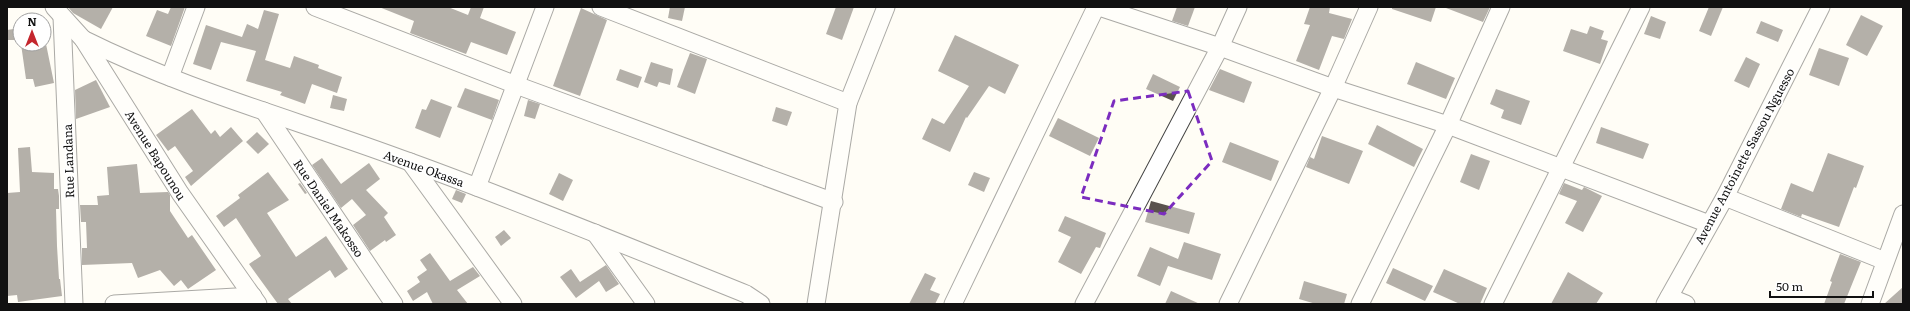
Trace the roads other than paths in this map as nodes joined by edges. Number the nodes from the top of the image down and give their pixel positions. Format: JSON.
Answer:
{"nodes":[{"id":1,"x":196,"y":7,"type":"edge"},
{"id":2,"x":315,"y":7,"type":"edge"},
{"id":3,"x":545,"y":7,"type":"edge"},
{"id":4,"x":601,"y":7,"type":"edge"},
{"id":5,"x":1096,"y":7,"type":"edge"},
{"id":6,"x":1099,"y":7,"type":"edge"},
{"id":7,"x":1238,"y":7,"type":"edge"},
{"id":8,"x":1369,"y":7,"type":"edge"},
{"id":9,"x":1501,"y":7,"type":"edge"},
{"id":10,"x":1641,"y":7,"type":"edge"},
{"id":11,"x":1821,"y":7,"type":"edge"},
{"id":12,"x":884,"y":8,"type":"edge"},
{"id":13,"x":58,"y":12,"type":"edge"},
{"id":14,"x":83,"y":39,"type":"junction"},
{"id":15,"x":1220,"y":47,"type":"junction"},
{"id":16,"x":170,"y":76,"type":"junction"},
{"id":17,"x":516,"y":85,"type":"junction"},
{"id":18,"x":1332,"y":88,"type":"junction"},
{"id":19,"x":848,"y":104,"type":"junction"},
{"id":20,"x":264,"y":112,"type":"junction"},
{"id":21,"x":1448,"y":125,"type":"junction"},
{"id":22,"x":410,"y":161,"type":"junction"},
{"id":23,"x":1560,"y":167,"type":"junction"},
{"id":24,"x":477,"y":187,"type":"junction"},
{"id":25,"x":1725,"y":197,"type":"junction"},
{"id":26,"x":834,"y":202,"type":"junction"},
{"id":27,"x":1903,"y":214,"type":"edge"},
{"id":28,"x":1709,"y":224,"type":"junction"},
{"id":29,"x":595,"y":233,"type":"junction"},
{"id":30,"x":1886,"y":261,"type":"junction"},
{"id":31,"x":256,"y":300,"type":"edge"},
{"id":32,"x":1667,"y":300,"type":"edge"},
{"id":33,"x":173,"y":303,"type":"edge"},
{"id":34,"x":74,"y":304,"type":"edge"},
{"id":35,"x":114,"y":304,"type":"edge"},
{"id":36,"x":394,"y":304,"type":"edge"},
{"id":37,"x":513,"y":304,"type":"edge"},
{"id":38,"x":646,"y":304,"type":"edge"},
{"id":39,"x":761,"y":304,"type":"edge"},
{"id":40,"x":816,"y":304,"type":"edge"},
{"id":41,"x":953,"y":304,"type":"edge"},
{"id":42,"x":1084,"y":304,"type":"edge"},
{"id":43,"x":1228,"y":304,"type":"edge"},
{"id":44,"x":1360,"y":304,"type":"edge"},
{"id":45,"x":1493,"y":304,"type":"edge"},
{"id":46,"x":1686,"y":304,"type":"edge"},
{"id":47,"x":1870,"y":304,"type":"edge"}],
"edges":[{"from":1,"to":16,"type":"street"},
{"from":2,"to":17,"type":"street"},
{"from":3,"to":17,"type":"street"},
{"from":4,"to":19,"type":"street"},
{"from":5,"to":41,"type":"street"},
{"from":6,"to":15,"type":"street"},
{"from":7,"to":15,"type":"street"},
{"from":8,"to":18,"type":"street"},
{"from":9,"to":21,"type":"street"},
{"from":10,"to":23,"type":"street"},
{"from":11,"to":25,"type":"street","name":"Avenue Antoinette Sassou Nguesso"},
{"from":12,"to":19,"type":"street"},
{"from":13,"to":14,"type":"street","name":"Avenue Bapounou"},
{"from":13,"to":34,"type":"street","name":"Rue Landana"},
{"from":14,"to":16,"type":"street","name":"Avenue Okassa"},
{"from":14,"to":31,"type":"street","name":"Avenue Bapounou"},
{"from":15,"to":18,"type":"street"},
{"from":15,"to":42,"type":"street"},
{"from":16,"to":20,"type":"street","name":"Avenue Okassa"},
{"from":17,"to":24,"type":"street"},
{"from":17,"to":26,"type":"street"},
{"from":18,"to":21,"type":"street"},
{"from":18,"to":43,"type":"street"},
{"from":19,"to":26,"type":"street"},
{"from":20,"to":22,"type":"street","name":"Avenue Okassa"},
{"from":20,"to":36,"type":"street","name":"Rue Daniel Makosso"},
{"from":21,"to":23,"type":"street"},
{"from":21,"to":44,"type":"street"},
{"from":22,"to":24,"type":"street","name":"Avenue Okassa"},
{"from":22,"to":37,"type":"street"},
{"from":23,"to":28,"type":"street"},
{"from":23,"to":45,"type":"street"},
{"from":24,"to":29,"type":"street","name":"Avenue Okassa"},
{"from":25,"to":28,"type":"street","name":"Avenue Antoinette Sassou Nguesso"},
{"from":25,"to":30,"type":"street"},
{"from":26,"to":40,"type":"street"},
{"from":27,"to":30,"type":"street"},
{"from":28,"to":32,"type":"street","name":"Avenue Antoinette Sassou Nguesso"},
{"from":29,"to":38,"type":"street"},
{"from":29,"to":39,"type":"street","name":"Avenue Okassa"},
{"from":30,"to":47,"type":"street"},
{"from":31,"to":33,"type":"street"},
{"from":32,"to":46,"type":"street"},
{"from":33,"to":35,"type":"street"}]}
